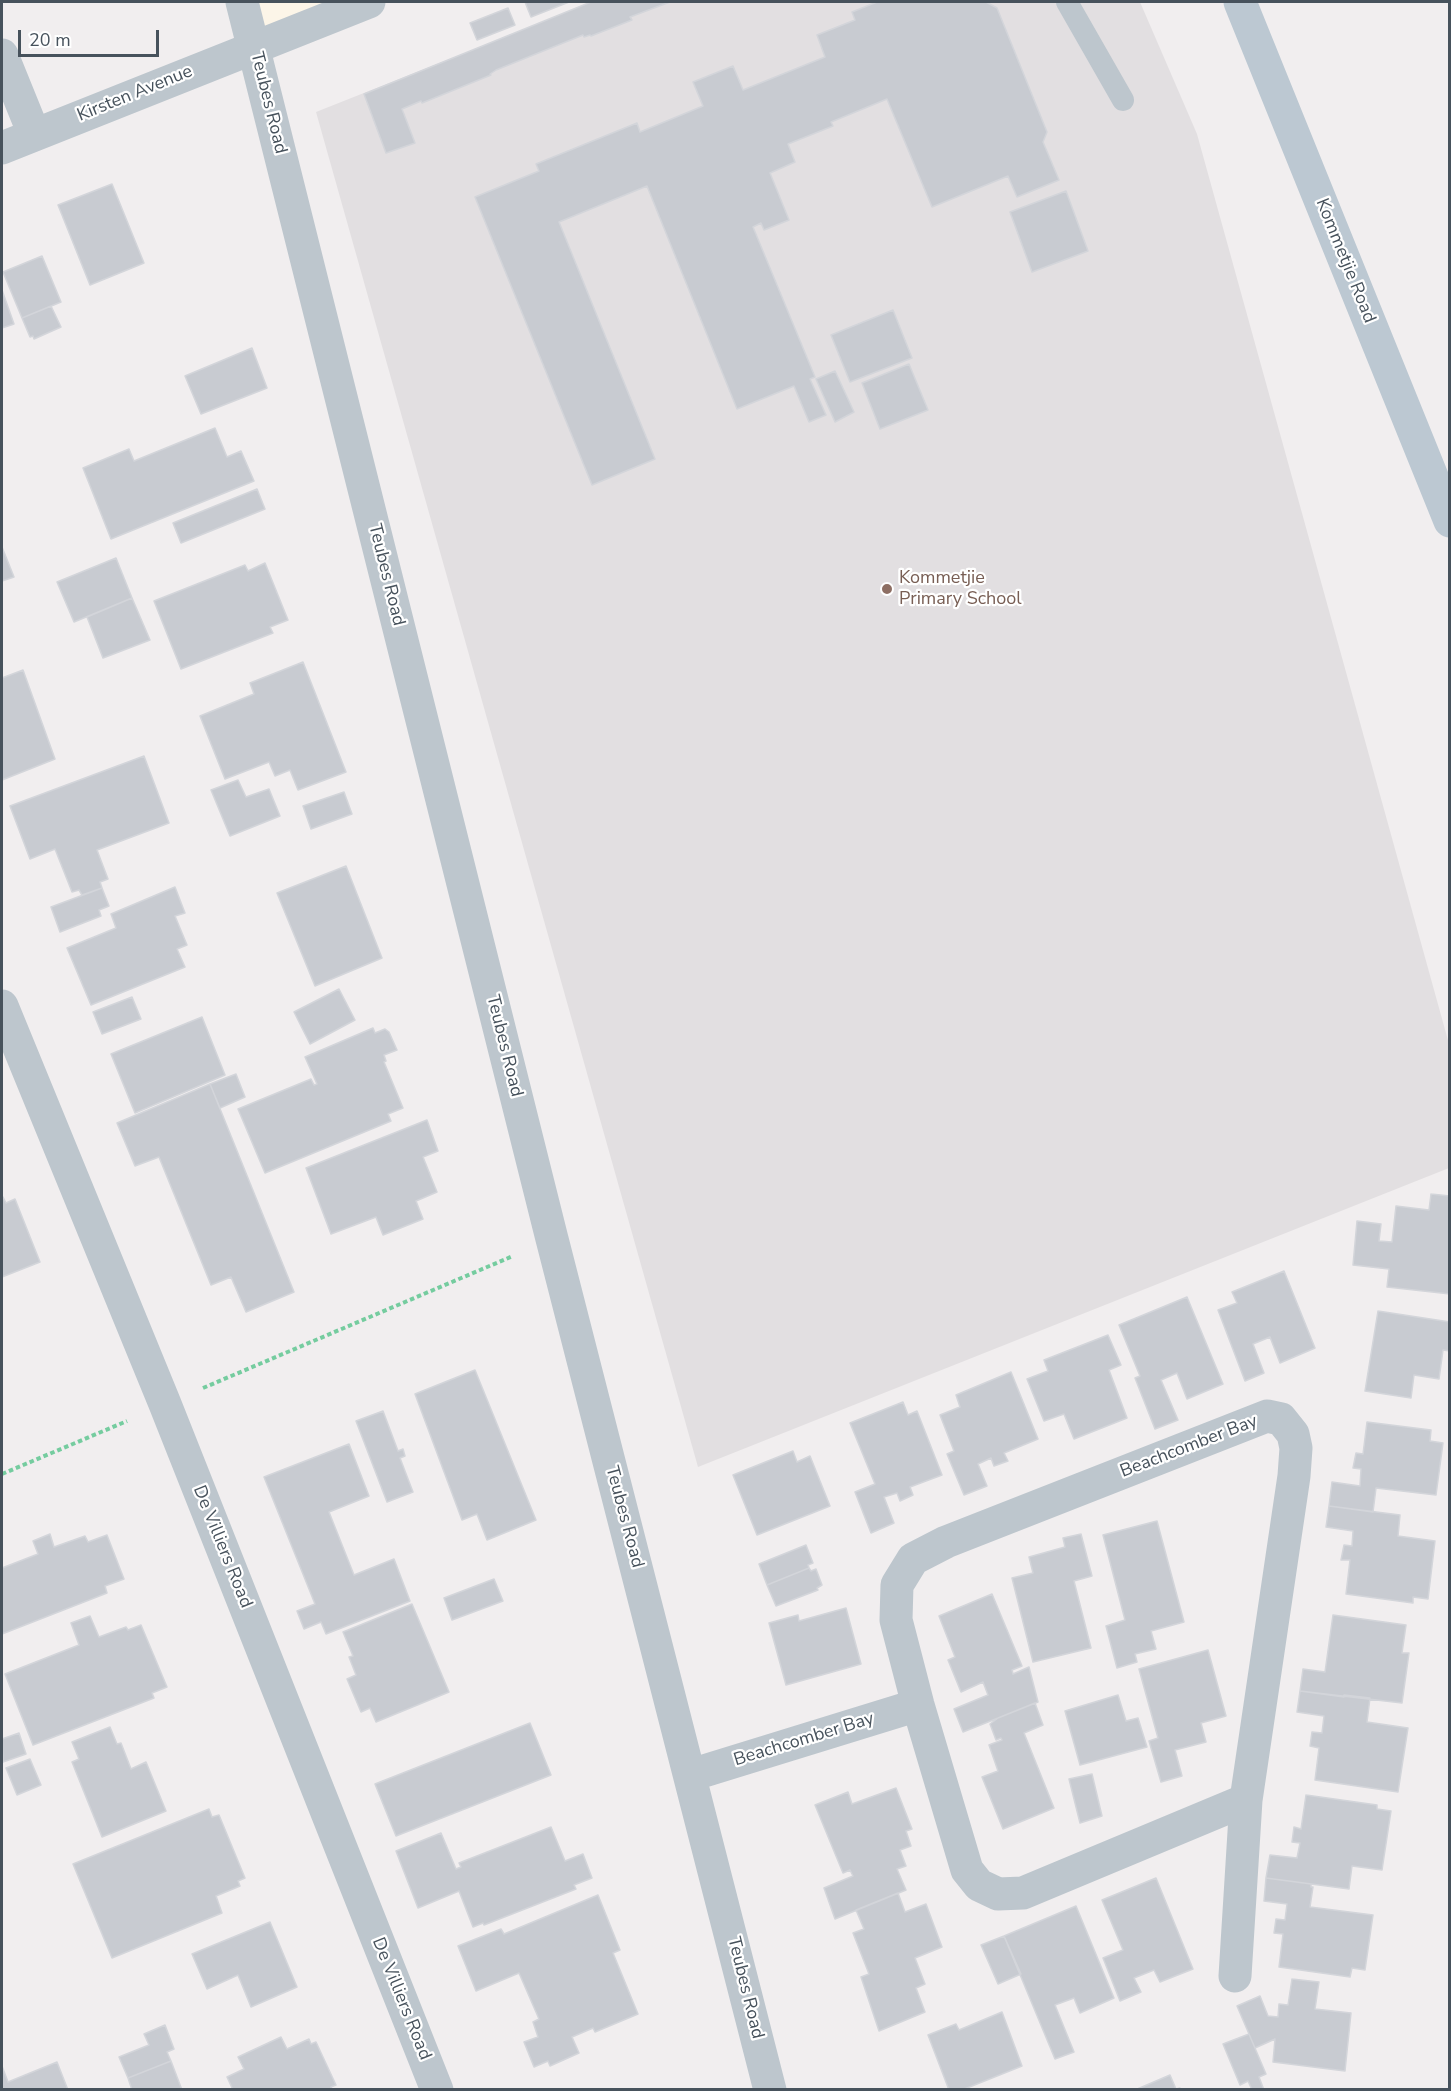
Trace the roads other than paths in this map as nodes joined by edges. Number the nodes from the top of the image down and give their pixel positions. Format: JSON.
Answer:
{"nodes":[{"id":1,"x":242,"y":2,"type":"edge"},
{"id":2,"x":369,"y":2,"type":"edge"},
{"id":3,"x":1067,"y":2,"type":"edge"},
{"id":4,"x":1240,"y":2,"type":"edge"},
{"id":5,"x":254,"y":47,"type":"junction"},
{"id":6,"x":2,"y":55,"type":"edge"},
{"id":7,"x":1123,"y":100,"type":"dead end"},
{"id":8,"x":34,"y":134,"type":"junction"},
{"id":9,"x":2,"y":148,"type":"edge"},
{"id":10,"x":1449,"y":521,"type":"edge"},
{"id":11,"x":2,"y":1006,"type":"edge"},
{"id":12,"x":918,"y":1705,"type":"junction"},
{"id":13,"x":691,"y":1775,"type":"junction"},
{"id":14,"x":1246,"y":1800,"type":"junction"},
{"id":15,"x":1235,"y":1976,"type":"dead end"},
{"id":16,"x":437,"y":2090,"type":"edge"},
{"id":17,"x":770,"y":2090,"type":"edge"}],
"edges":[{"from":1,"to":5,"type":"street","name":"Teubes Road"},
{"from":2,"to":5,"type":"street","name":"Kirsten Avenue"},
{"from":3,"to":7,"type":"lane"},
{"from":4,"to":10,"type":"main road","name":"Kommetjie Road"},
{"from":5,"to":8,"type":"street","name":"Kirsten Avenue"},
{"from":5,"to":13,"type":"street","name":"Teubes Road"},
{"from":6,"to":8,"type":"street"},
{"from":8,"to":9,"type":"street","name":"Kirsten Avenue"},
{"from":11,"to":16,"type":"street","name":"De Villiers Road"},
{"from":12,"to":13,"type":"street","name":"Beachcomber Bay"},
{"from":12,"to":14,"type":"street","name":"Beachcomber Bay"},
{"from":12,"to":14,"type":"street","name":"Beachcomber Bay"},
{"from":13,"to":17,"type":"street","name":"Teubes Road"},
{"from":14,"to":15,"type":"street","name":"Beachcomber Bay"}]}
